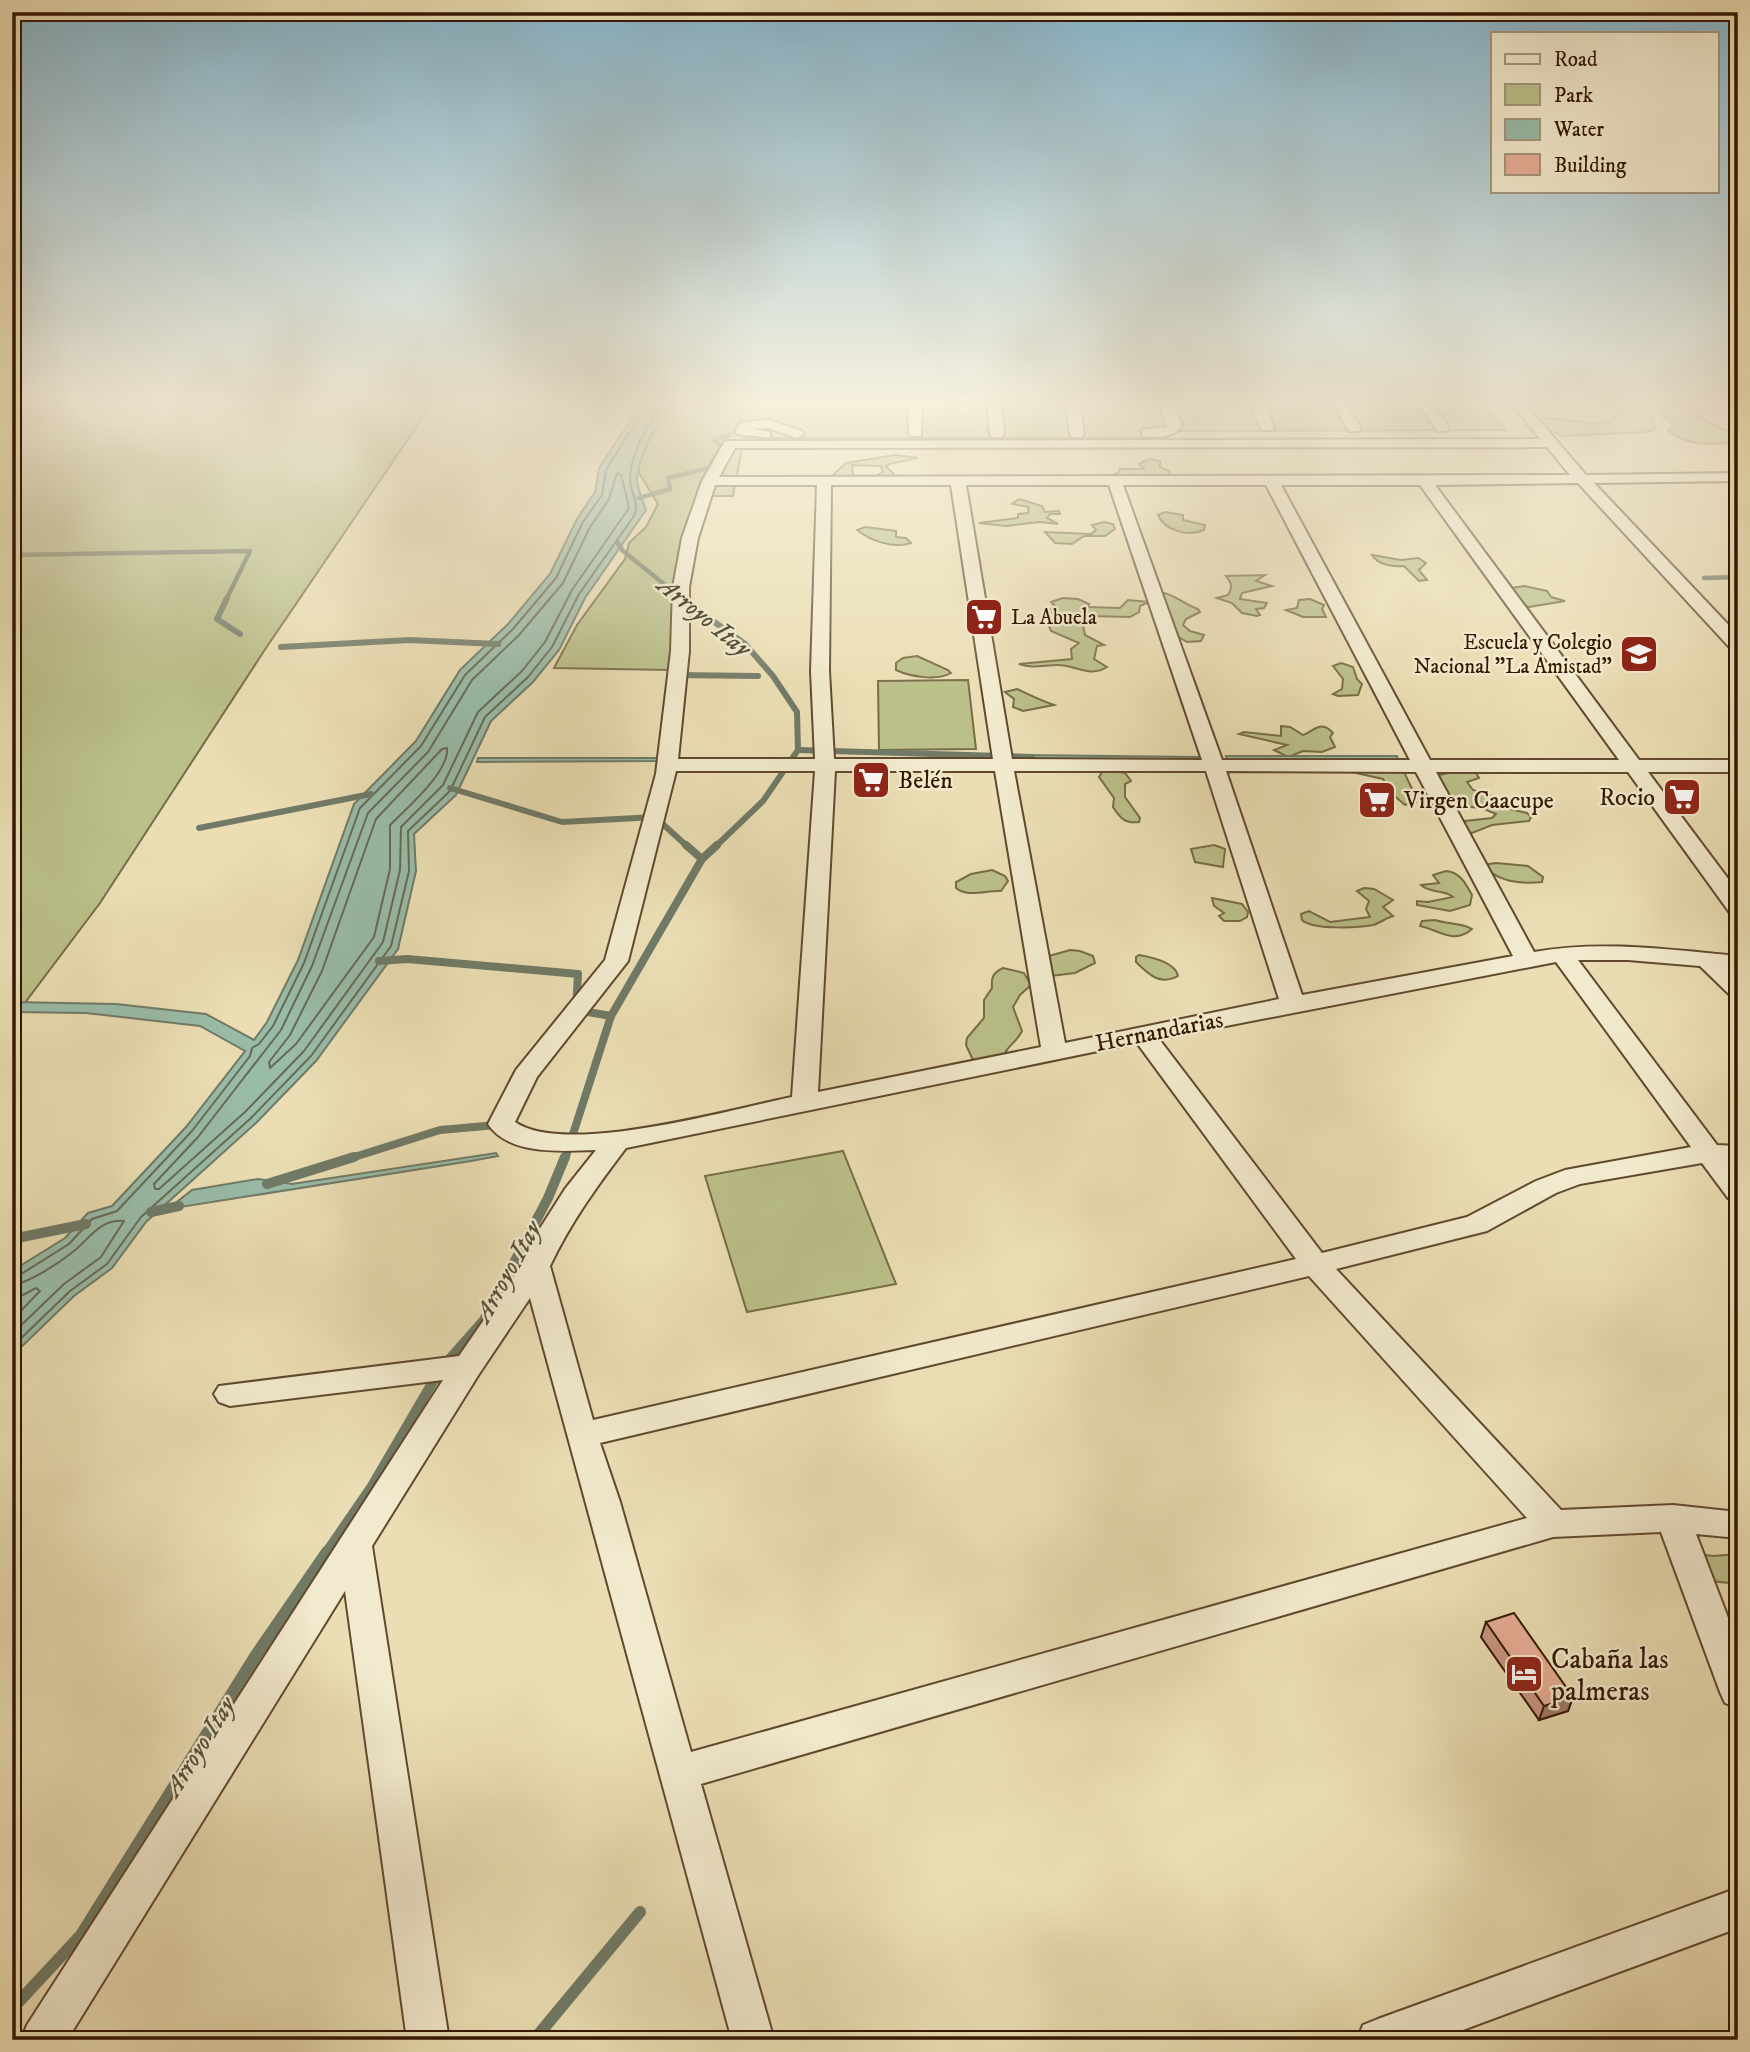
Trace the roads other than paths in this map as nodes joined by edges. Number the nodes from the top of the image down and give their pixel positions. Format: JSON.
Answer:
{"nodes":[{"id":1,"x":703,"y":500,"type":"edge"},
{"id":2,"x":824,"y":500,"type":"edge"},
{"id":3,"x":961,"y":500,"type":"edge"},
{"id":4,"x":1121,"y":500,"type":"edge"},
{"id":5,"x":1281,"y":500,"type":"edge"},
{"id":6,"x":1438,"y":500,"type":"edge"},
{"id":7,"x":1601,"y":500,"type":"edge"},
{"id":8,"x":1738,"y":646,"type":"edge"},
{"id":9,"x":667,"y":765,"type":"junction"},
{"id":10,"x":1004,"y":765,"type":"junction"},
{"id":11,"x":1214,"y":765,"type":"junction"},
{"id":12,"x":1424,"y":765,"type":"junction"},
{"id":13,"x":1634,"y":765,"type":"junction"},
{"id":14,"x":825,"y":766,"type":"junction"},
{"id":15,"x":1738,"y":766,"type":"edge"},
{"id":16,"x":1738,"y":908,"type":"edge"},
{"id":17,"x":1562,"y":954,"type":"junction"},
{"id":18,"x":1527,"y":960,"type":"junction"},
{"id":19,"x":1708,"y":961,"type":"junction"},
{"id":20,"x":1738,"y":963,"type":"edge"},
{"id":21,"x":1738,"y":990,"type":"edge"},
{"id":22,"x":1293,"y":1004,"type":"junction"},
{"id":23,"x":1143,"y":1035,"type":"junction"},
{"id":24,"x":1054,"y":1052,"type":"junction"},
{"id":25,"x":805,"y":1103,"type":"junction"},
{"id":26,"x":601,"y":1140,"type":"junction"},
{"id":27,"x":1724,"y":1154,"type":"edge"},
{"id":28,"x":1738,"y":1192,"type":"edge"},
{"id":29,"x":1316,"y":1265,"type":"junction"},
{"id":30,"x":536,"y":1266,"type":"junction"},
{"id":31,"x":468,"y":1366,"type":"junction"},
{"id":32,"x":230,"y":1394,"type":"dead end"},
{"id":33,"x":581,"y":1435,"type":"junction"},
{"id":34,"x":1673,"y":1518,"type":"junction"},
{"id":35,"x":1553,"y":1524,"type":"junction"},
{"id":36,"x":1738,"y":1525,"type":"edge"},
{"id":37,"x":355,"y":1544,"type":"junction"},
{"id":38,"x":1738,"y":1692,"type":"edge"},
{"id":39,"x":677,"y":1773,"type":"junction"},
{"id":40,"x":1738,"y":1908,"type":"edge"},
{"id":41,"x":42,"y":2040,"type":"edge"},
{"id":42,"x":428,"y":2040,"type":"edge"},
{"id":43,"x":753,"y":2040,"type":"edge"},
{"id":44,"x":1378,"y":2040,"type":"edge"}],
"edges":[{"from":1,"to":9,"type":"street"},
{"from":2,"to":14,"type":"street"},
{"from":3,"to":10,"type":"street"},
{"from":4,"to":11,"type":"street"},
{"from":5,"to":12,"type":"street"},
{"from":6,"to":13,"type":"street"},
{"from":7,"to":8,"type":"street"},
{"from":9,"to":14,"type":"street"},
{"from":9,"to":26,"type":"street","name":"Hernandarias"},
{"from":10,"to":11,"type":"street"},
{"from":10,"to":14,"type":"street"},
{"from":10,"to":24,"type":"street"},
{"from":11,"to":12,"type":"street"},
{"from":11,"to":22,"type":"street"},
{"from":12,"to":13,"type":"street"},
{"from":12,"to":18,"type":"street"},
{"from":13,"to":15,"type":"street"},
{"from":13,"to":16,"type":"street"},
{"from":14,"to":25,"type":"street"},
{"from":17,"to":18,"type":"street","name":"Hernandarias"},
{"from":17,"to":19,"type":"street","name":"Hernandarias"},
{"from":17,"to":27,"type":"street"},
{"from":18,"to":22,"type":"street","name":"Hernandarias"},
{"from":19,"to":20,"type":"street","name":"Hernandarias"},
{"from":19,"to":21,"type":"street"},
{"from":22,"to":23,"type":"street","name":"Hernandarias"},
{"from":23,"to":24,"type":"street","name":"Hernandarias"},
{"from":23,"to":29,"type":"street"},
{"from":24,"to":25,"type":"street","name":"Hernandarias"},
{"from":25,"to":26,"type":"street","name":"Hernandarias"},
{"from":26,"to":30,"type":"street"},
{"from":27,"to":28,"type":"street"},
{"from":27,"to":29,"type":"street"},
{"from":29,"to":33,"type":"street"},
{"from":29,"to":35,"type":"street"},
{"from":30,"to":31,"type":"street"},
{"from":30,"to":33,"type":"street"},
{"from":31,"to":32,"type":"street"},
{"from":31,"to":37,"type":"street"},
{"from":33,"to":39,"type":"street"},
{"from":34,"to":35,"type":"street"},
{"from":34,"to":36,"type":"street"},
{"from":34,"to":38,"type":"street"},
{"from":35,"to":39,"type":"street"},
{"from":37,"to":41,"type":"street"},
{"from":37,"to":42,"type":"street"},
{"from":39,"to":43,"type":"street"},
{"from":40,"to":44,"type":"street"}]}
